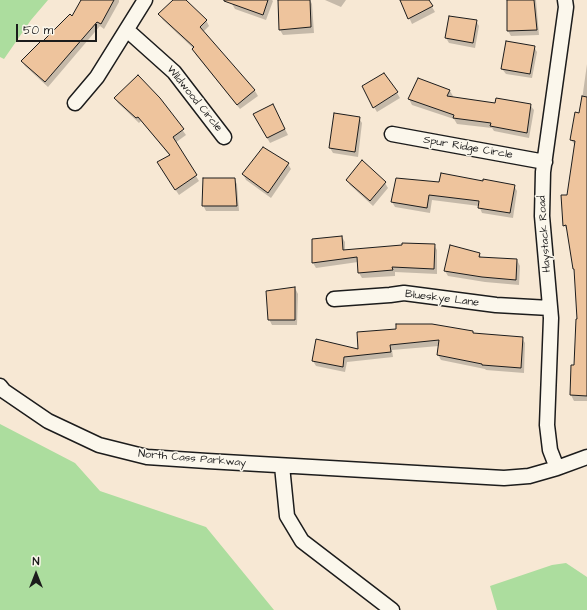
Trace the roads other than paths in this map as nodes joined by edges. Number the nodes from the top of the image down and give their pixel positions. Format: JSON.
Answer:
{"nodes":[{"id":1,"x":144,"y":0,"type":"edge"},
{"id":2,"x":565,"y":0,"type":"edge"},
{"id":3,"x":127,"y":30,"type":"junction"},
{"id":4,"x":75,"y":103,"type":"dead end"},
{"id":5,"x":392,"y":134,"type":"dead end"},
{"id":6,"x":224,"y":137,"type":"dead end"},
{"id":7,"x":545,"y":162,"type":"junction"},
{"id":8,"x":334,"y":299,"type":"dead end"},
{"id":9,"x":550,"y":308,"type":"junction"},
{"id":10,"x":0,"y":386,"type":"edge"},
{"id":11,"x":587,"y":457,"type":"edge"},
{"id":12,"x":282,"y":466,"type":"junction"},
{"id":13,"x":557,"y":468,"type":"junction"},
{"id":14,"x":392,"y":610,"type":"edge"}],
"edges":[{"from":1,"to":3,"type":"street"},
{"from":2,"to":7,"type":"street","name":"Haystack Road"},
{"from":3,"to":4,"type":"street"},
{"from":3,"to":6,"type":"street","name":"Wildwood Circle"},
{"from":5,"to":7,"type":"street","name":"Spur Ridge Circle"},
{"from":7,"to":9,"type":"street","name":"Haystack Road"},
{"from":8,"to":9,"type":"street","name":"Blueskye Lane"},
{"from":9,"to":13,"type":"street","name":"Haystack Road"},
{"from":10,"to":12,"type":"street","name":"North Cass Parkway"},
{"from":11,"to":13,"type":"street","name":"North Cass Parkway"},
{"from":12,"to":13,"type":"street","name":"North Cass Parkway"},
{"from":12,"to":14,"type":"street"}]}
